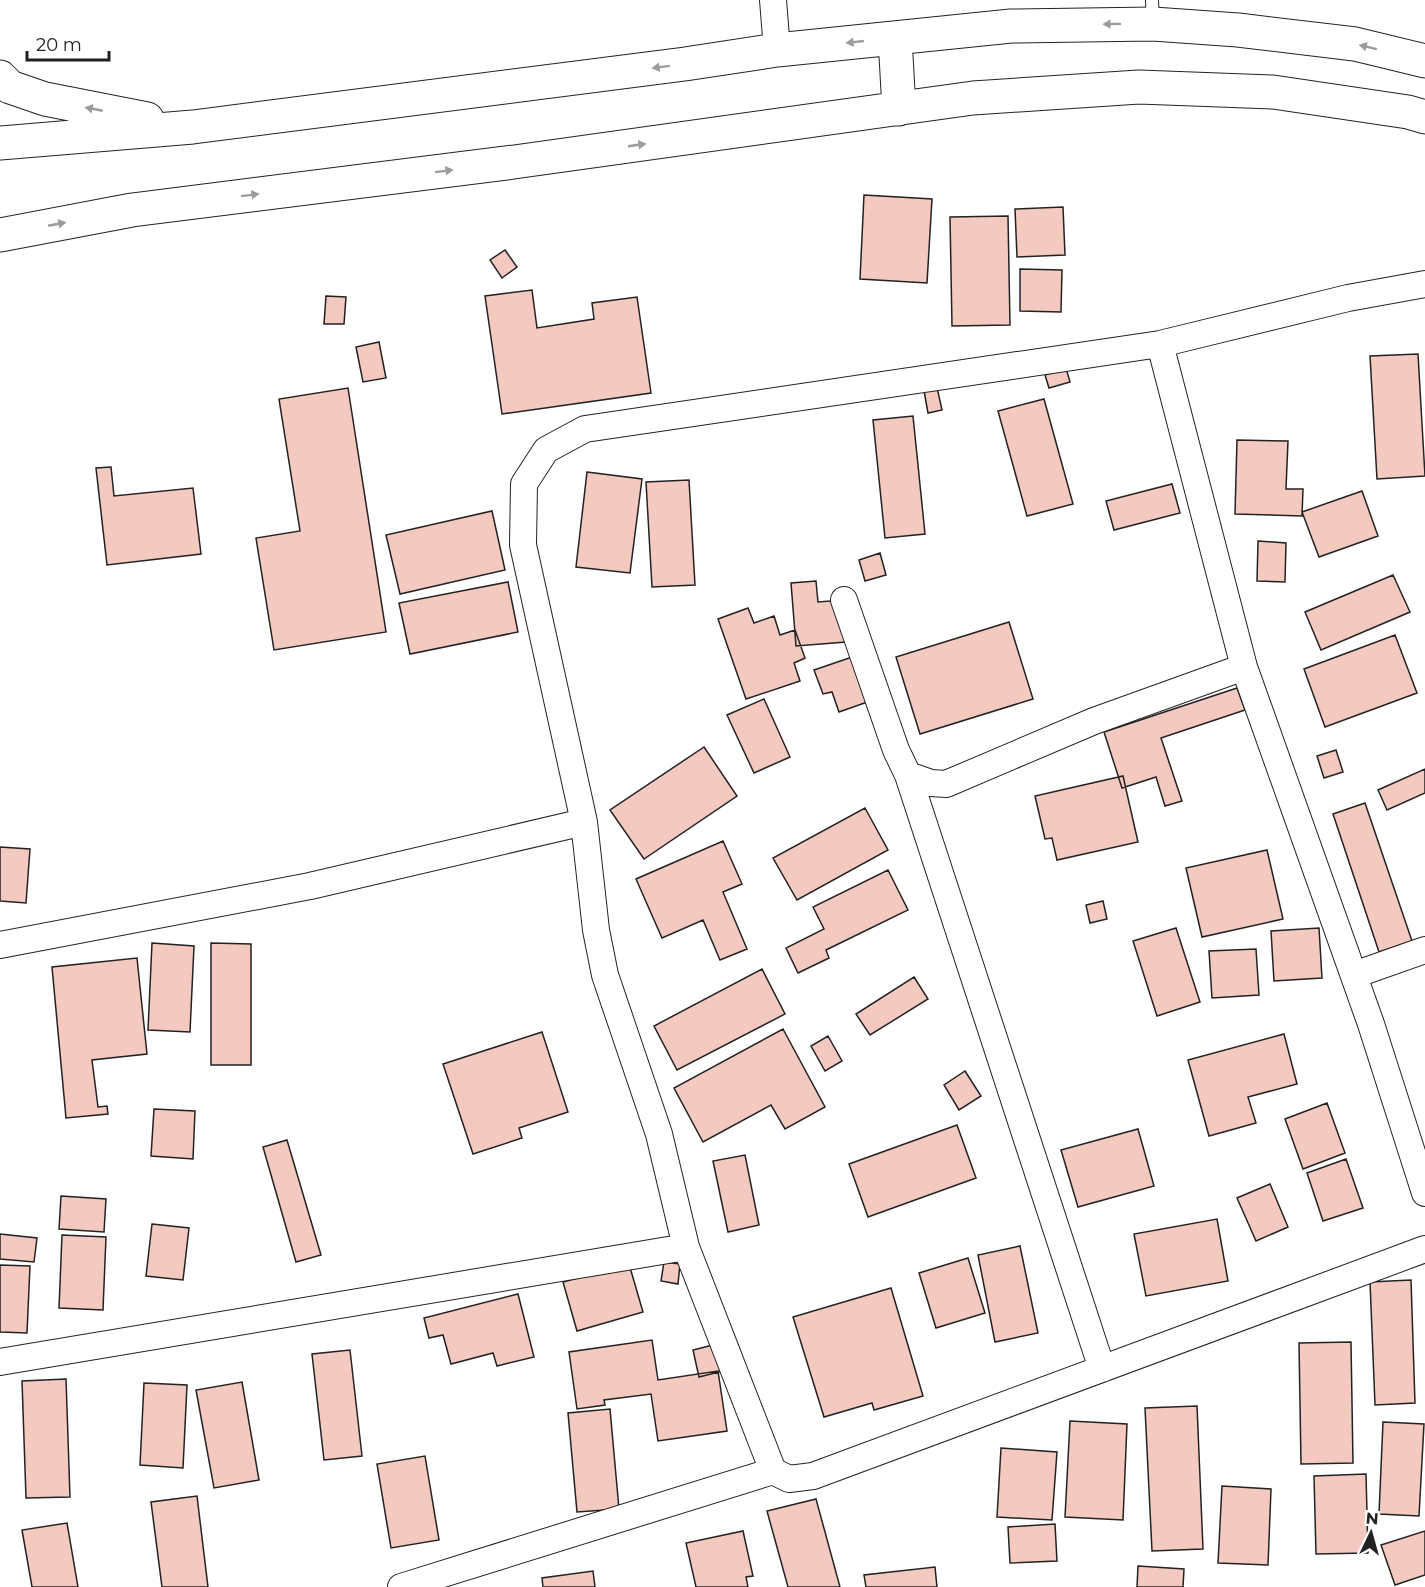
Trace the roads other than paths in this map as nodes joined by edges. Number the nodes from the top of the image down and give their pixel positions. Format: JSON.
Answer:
{"nodes":[{"id":1,"x":773,"y":0,"type":"edge"},
{"id":2,"x":1153,"y":12,"type":"edge"},
{"id":3,"x":895,"y":38,"type":"junction"},
{"id":4,"x":777,"y":50,"type":"junction"},
{"id":5,"x":1425,"y":62,"type":"edge"},
{"id":6,"x":0,"y":78,"type":"edge"},
{"id":7,"x":899,"y":109,"type":"junction"},
{"id":8,"x":1425,"y":117,"type":"edge"},
{"id":9,"x":193,"y":127,"type":"junction"},
{"id":10,"x":0,"y":143,"type":"edge"},
{"id":11,"x":0,"y":235,"type":"edge"},
{"id":12,"x":1425,"y":284,"type":"edge"},
{"id":13,"x":1160,"y":344,"type":"junction"},
{"id":14,"x":844,"y":600,"type":"dead end"},
{"id":15,"x":1244,"y":667,"type":"junction"},
{"id":16,"x":908,"y":775,"type":"junction"},
{"id":17,"x":584,"y":822,"type":"junction"},
{"id":18,"x":0,"y":945,"type":"edge"},
{"id":19,"x":1425,"y":950,"type":"edge"},
{"id":20,"x":1354,"y":975,"type":"junction"},
{"id":21,"x":1425,"y":1193,"type":"edge"},
{"id":22,"x":687,"y":1247,"type":"junction"},
{"id":23,"x":1425,"y":1249,"type":"edge"},
{"id":24,"x":0,"y":1362,"type":"edge"},
{"id":25,"x":1102,"y":1369,"type":"junction"},
{"id":26,"x":773,"y":1471,"type":"junction"},
{"id":27,"x":401,"y":1587,"type":"edge"}],
"edges":[{"from":1,"to":4,"type":"street"},
{"from":2,"to":3,"type":"main road","one_way":true},
{"from":5,"to":2,"type":"main road","one_way":true},
{"from":3,"to":4,"type":"main road","one_way":true},
{"from":3,"to":7,"type":"main road"},
{"from":4,"to":9,"type":"main road","one_way":true},
{"from":9,"to":6,"type":"main road","one_way":true},
{"from":7,"to":8,"type":"main road"},
{"from":11,"to":7,"type":"main road","one_way":true},
{"from":9,"to":10,"type":"main road"},
{"from":12,"to":13,"type":"street"},
{"from":13,"to":15,"type":"street"},
{"from":13,"to":17,"type":"street"},
{"from":14,"to":16,"type":"street"},
{"from":15,"to":16,"type":"street"},
{"from":15,"to":20,"type":"street"},
{"from":16,"to":25,"type":"street"},
{"from":17,"to":18,"type":"street"},
{"from":17,"to":22,"type":"street"},
{"from":19,"to":20,"type":"street"},
{"from":20,"to":21,"type":"street"},
{"from":22,"to":24,"type":"street"},
{"from":22,"to":26,"type":"street"},
{"from":23,"to":25,"type":"street"},
{"from":25,"to":26,"type":"street"},
{"from":26,"to":27,"type":"street"}]}
